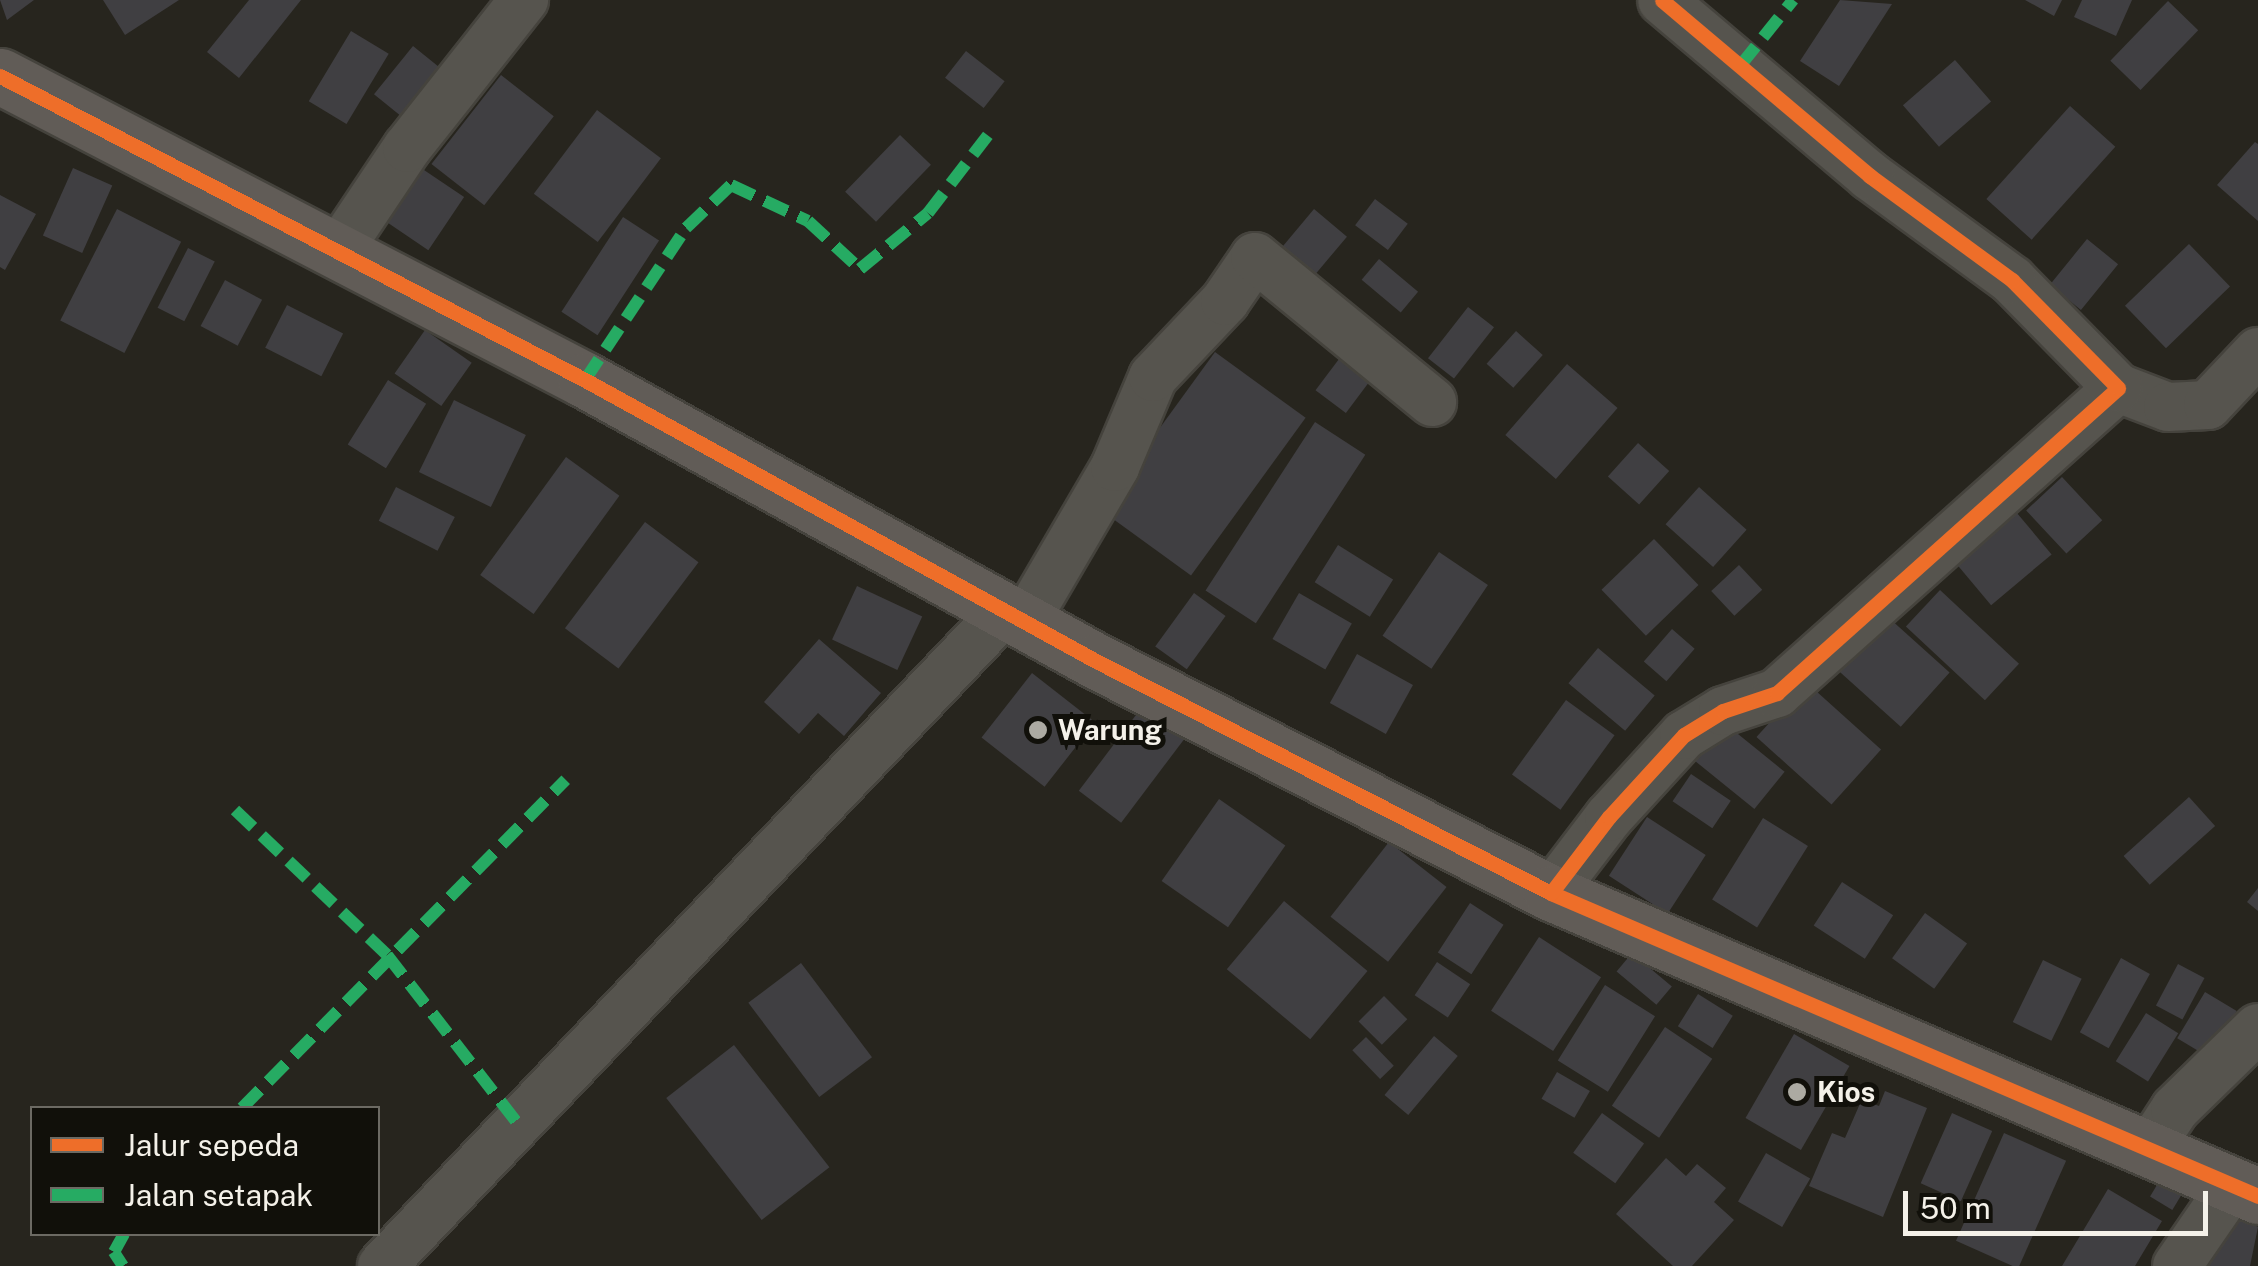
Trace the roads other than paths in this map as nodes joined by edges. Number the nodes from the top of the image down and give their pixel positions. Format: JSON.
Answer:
{"nodes":[{"id":1,"x":524,"y":0,"type":"edge"},
{"id":2,"x":1662,"y":0,"type":"edge"},
{"id":3,"x":0,"y":76,"type":"edge"},
{"id":4,"x":346,"y":236,"type":"junction"},
{"id":5,"x":2258,"y":352,"type":"edge"},
{"id":6,"x":2118,"y":388,"type":"junction"},
{"id":7,"x":1432,"y":402,"type":"dead end"},
{"id":8,"x":1028,"y":606,"type":"junction"},
{"id":9,"x":1552,"y":893,"type":"junction"},
{"id":10,"x":2258,"y":1028,"type":"edge"},
{"id":11,"x":2161,"y":1131,"type":"junction"},
{"id":12,"x":2245,"y":1191,"type":"edge"},
{"id":13,"x":382,"y":1266,"type":"edge"},
{"id":14,"x":2177,"y":1266,"type":"edge"}],
"edges":[{"from":1,"to":4,"type":"street"},
{"from":2,"to":6,"type":"street"},
{"from":3,"to":4,"type":"street"},
{"from":4,"to":8,"type":"street"},
{"from":5,"to":6,"type":"street"},
{"from":6,"to":9,"type":"street"},
{"from":7,"to":8,"type":"street"},
{"from":8,"to":9,"type":"street"},
{"from":8,"to":13,"type":"street"},
{"from":9,"to":11,"type":"street"},
{"from":10,"to":11,"type":"street"},
{"from":11,"to":12,"type":"street"},
{"from":12,"to":14,"type":"street"}]}
